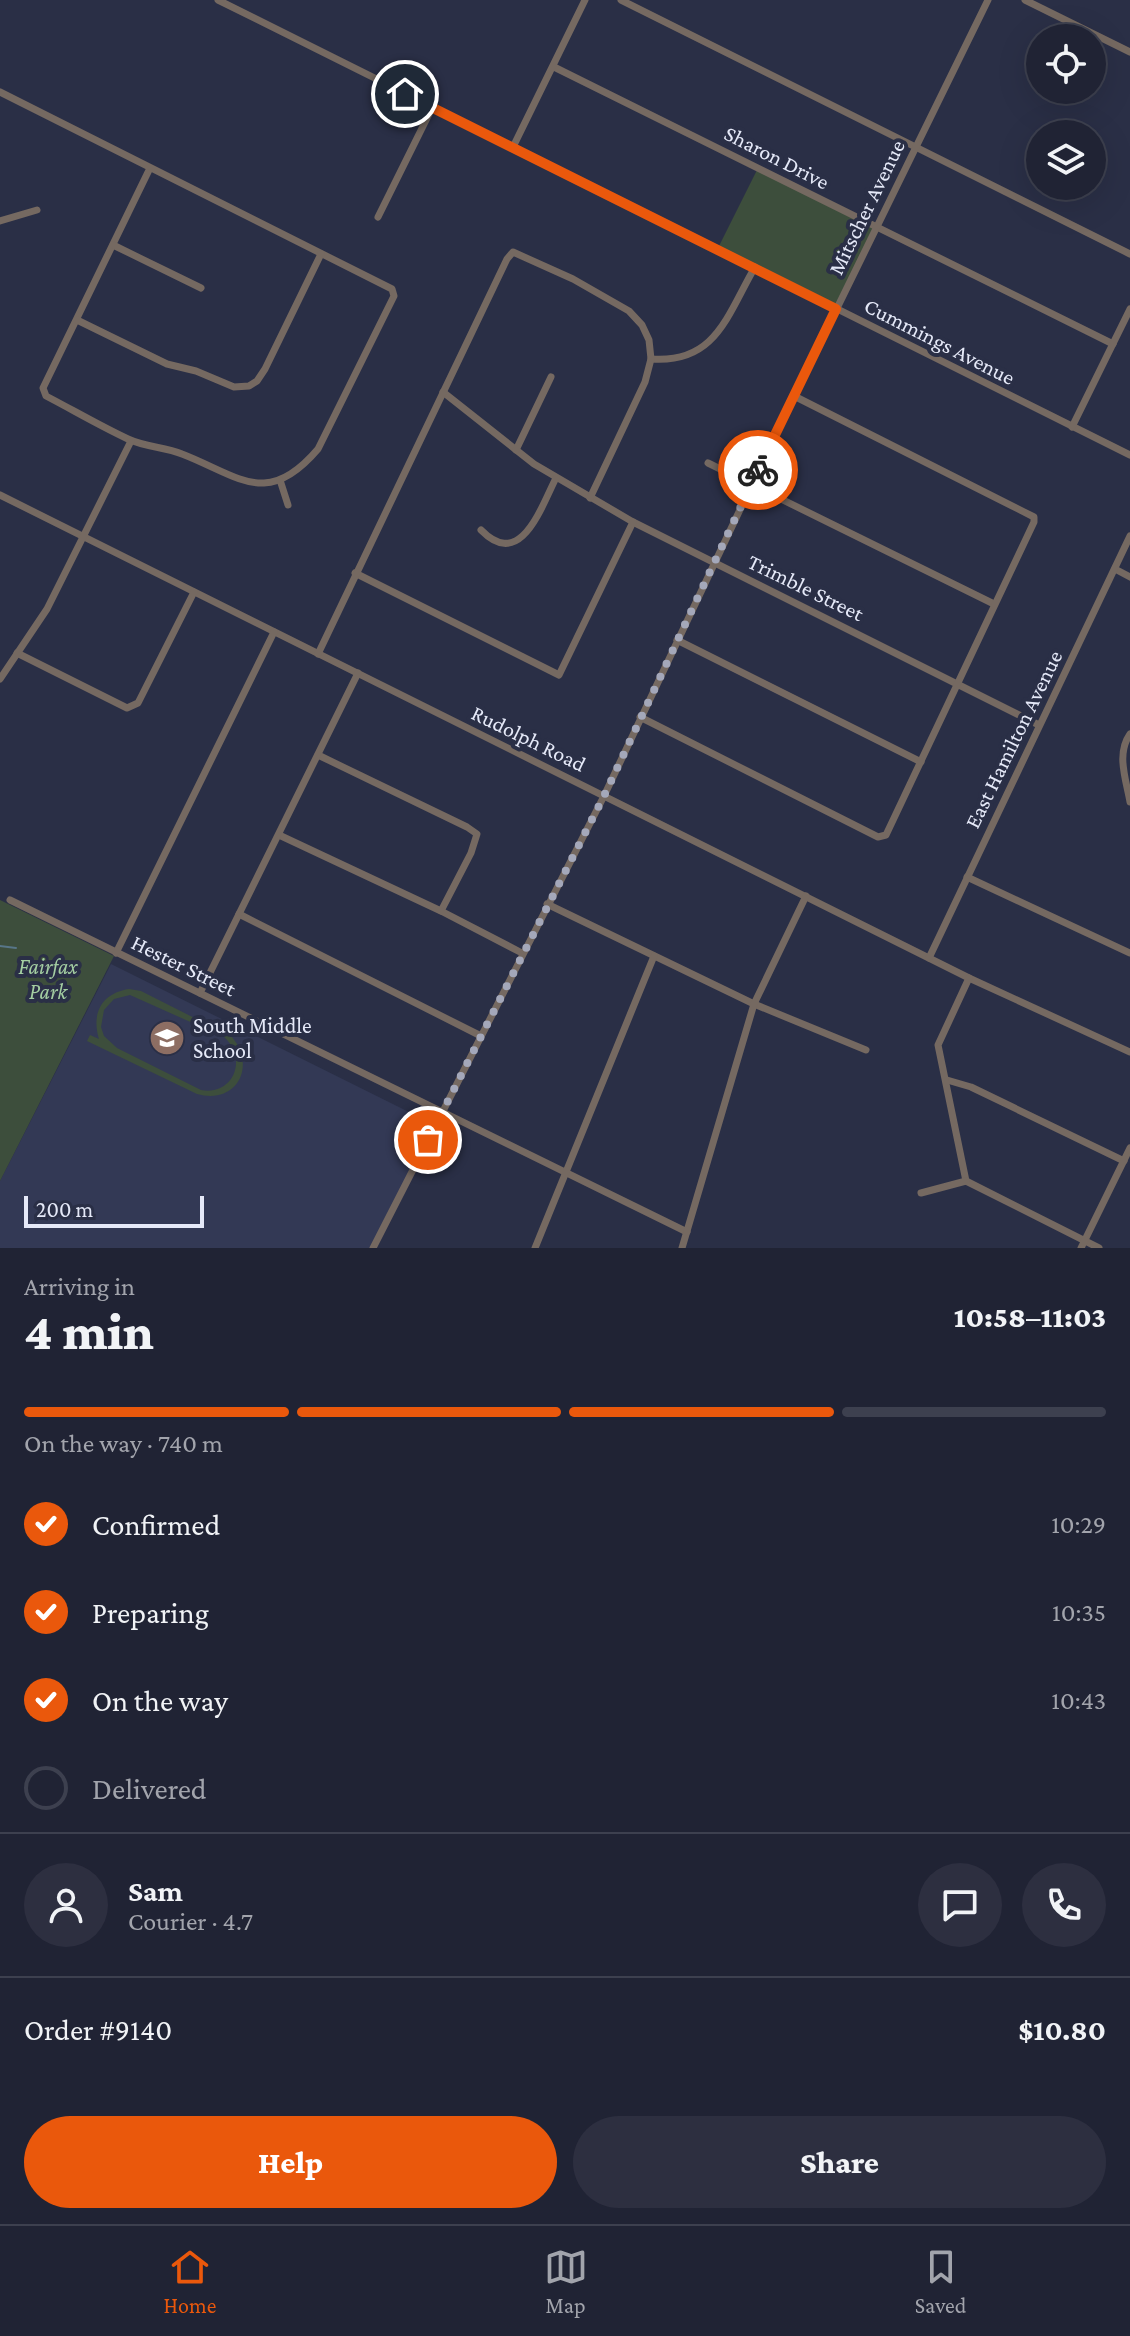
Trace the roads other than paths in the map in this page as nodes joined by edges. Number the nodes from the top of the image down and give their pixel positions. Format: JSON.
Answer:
{"nodes":[{"id":1,"x":218,"y":0,"type":"edge"},
{"id":2,"x":585,"y":0,"type":"edge"},
{"id":3,"x":621,"y":0,"type":"edge"},
{"id":4,"x":988,"y":0,"type":"edge"},
{"id":5,"x":1025,"y":0,"type":"edge"},
{"id":6,"x":1130,"y":52,"type":"edge"},
{"id":7,"x":554,"y":67,"type":"junction"},
{"id":8,"x":0,"y":92,"type":"edge"},
{"id":9,"x":432,"y":108,"type":"junction"},
{"id":10,"x":915,"y":146,"type":"junction"},
{"id":11,"x":513,"y":147,"type":"junction"},
{"id":12,"x":150,"y":168,"type":"junction"},
{"id":13,"x":37,"y":210,"type":"dead end"},
{"id":14,"x":378,"y":217,"type":"dead end"},
{"id":15,"x":0,"y":221,"type":"edge"},
{"id":16,"x":876,"y":227,"type":"junction"},
{"id":17,"x":113,"y":245,"type":"junction"},
{"id":18,"x":321,"y":254,"type":"junction"},
{"id":19,"x":1130,"y":254,"type":"edge"},
{"id":20,"x":755,"y":267,"type":"junction"},
{"id":21,"x":201,"y":288,"type":"dead end"},
{"id":22,"x":836,"y":309,"type":"junction"},
{"id":23,"x":1130,"y":309,"type":"edge"},
{"id":24,"x":77,"y":320,"type":"junction"},
{"id":25,"x":1113,"y":344,"type":"junction"},
{"id":26,"x":651,"y":359,"type":"junction"},
{"id":27,"x":551,"y":377,"type":"dead end"},
{"id":28,"x":443,"y":392,"type":"junction"},
{"id":29,"x":794,"y":396,"type":"junction"},
{"id":30,"x":1072,"y":427,"type":"junction"},
{"id":31,"x":131,"y":441,"type":"junction"},
{"id":32,"x":516,"y":450,"type":"junction"},
{"id":33,"x":1130,"y":455,"type":"edge"},
{"id":34,"x":708,"y":463,"type":"dead end"},
{"id":35,"x":556,"y":478,"type":"junction"},
{"id":36,"x":280,"y":480,"type":"junction"},
{"id":37,"x":752,"y":484,"type":"junction"},
{"id":38,"x":0,"y":495,"type":"edge"},
{"id":39,"x":590,"y":498,"type":"junction"},
{"id":40,"x":288,"y":505,"type":"dead end"},
{"id":41,"x":633,"y":522,"type":"junction"},
{"id":42,"x":481,"y":530,"type":"dead end"},
{"id":43,"x":82,"y":536,"type":"junction"},
{"id":44,"x":1130,"y":536,"type":"edge"},
{"id":45,"x":715,"y":562,"type":"junction"},
{"id":46,"x":1115,"y":569,"type":"junction"},
{"id":47,"x":355,"y":573,"type":"junction"},
{"id":48,"x":1130,"y":577,"type":"edge"},
{"id":49,"x":194,"y":592,"type":"junction"},
{"id":50,"x":994,"y":604,"type":"junction"},
{"id":51,"x":274,"y":632,"type":"junction"},
{"id":52,"x":677,"y":640,"type":"junction"},
{"id":53,"x":17,"y":653,"type":"junction"},
{"id":54,"x":318,"y":654,"type":"junction"},
{"id":55,"x":358,"y":673,"type":"junction"},
{"id":56,"x":0,"y":679,"type":"edge"},
{"id":57,"x":957,"y":682,"type":"junction"},
{"id":58,"x":640,"y":717,"type":"junction"},
{"id":59,"x":1039,"y":725,"type":"junction"},
{"id":60,"x":1130,"y":734,"type":"edge"},
{"id":61,"x":318,"y":755,"type":"junction"},
{"id":62,"x":921,"y":762,"type":"junction"},
{"id":63,"x":604,"y":796,"type":"junction"},
{"id":64,"x":1130,"y":802,"type":"edge"},
{"id":65,"x":279,"y":835,"type":"junction"},
{"id":66,"x":967,"y":877,"type":"junction"},
{"id":67,"x":806,"y":896,"type":"junction"},
{"id":68,"x":10,"y":900,"type":"dead end"},
{"id":69,"x":547,"y":904,"type":"junction"},
{"id":70,"x":441,"y":911,"type":"junction"},
{"id":71,"x":239,"y":914,"type":"junction"},
{"id":72,"x":116,"y":953,"type":"junction"},
{"id":73,"x":522,"y":953,"type":"junction"},
{"id":74,"x":1130,"y":953,"type":"edge"},
{"id":75,"x":654,"y":956,"type":"junction"},
{"id":76,"x":929,"y":958,"type":"junction"},
{"id":77,"x":969,"y":978,"type":"junction"},
{"id":78,"x":200,"y":993,"type":"junction"},
{"id":79,"x":754,"y":1004,"type":"junction"},
{"id":80,"x":481,"y":1036,"type":"junction"},
{"id":81,"x":866,"y":1050,"type":"dead end"},
{"id":82,"x":1130,"y":1052,"type":"edge"},
{"id":83,"x":947,"y":1080,"type":"junction"},
{"id":84,"x":441,"y":1112,"type":"junction"},
{"id":85,"x":1130,"y":1148,"type":"edge"},
{"id":86,"x":1124,"y":1161,"type":"junction"},
{"id":87,"x":566,"y":1174,"type":"junction"},
{"id":88,"x":966,"y":1181,"type":"junction"},
{"id":89,"x":921,"y":1193,"type":"dead end"},
{"id":90,"x":687,"y":1232,"type":"junction"},
{"id":91,"x":1083,"y":1244,"type":"edge"},
{"id":92,"x":373,"y":1248,"type":"edge"},
{"id":93,"x":535,"y":1248,"type":"edge"},
{"id":94,"x":682,"y":1248,"type":"edge"},
{"id":95,"x":1099,"y":1248,"type":"edge"}],
"edges":[{"from":1,"to":9,"type":"street","name":"Cummings Avenue"},
{"from":2,"to":7,"type":"street"},
{"from":3,"to":10,"type":"street"},
{"from":4,"to":10,"type":"street","name":"Mitscher Avenue"},
{"from":5,"to":6,"type":"street"},
{"from":7,"to":11,"type":"street"},
{"from":7,"to":16,"type":"street","name":"Sharon Drive"},
{"from":8,"to":12,"type":"street"},
{"from":9,"to":11,"type":"street","name":"Cummings Avenue"},
{"from":9,"to":14,"type":"street"},
{"from":10,"to":16,"type":"street","name":"Mitscher Avenue"},
{"from":10,"to":19,"type":"street"},
{"from":11,"to":20,"type":"street","name":"Cummings Avenue"},
{"from":12,"to":17,"type":"street"},
{"from":12,"to":18,"type":"street"},
{"from":13,"to":15,"type":"street"},
{"from":16,"to":22,"type":"street","name":"Mitscher Avenue"},
{"from":16,"to":25,"type":"street","name":"Sharon Drive"},
{"from":17,"to":21,"type":"street"},
{"from":17,"to":24,"type":"street"},
{"from":18,"to":24,"type":"street"},
{"from":18,"to":36,"type":"street"},
{"from":20,"to":22,"type":"street","name":"Cummings Avenue"},
{"from":20,"to":26,"type":"street"},
{"from":22,"to":29,"type":"street","name":"Mitscher Avenue"},
{"from":22,"to":30,"type":"street","name":"Cummings Avenue"},
{"from":23,"to":25,"type":"street"},
{"from":24,"to":31,"type":"street"},
{"from":25,"to":30,"type":"street"},
{"from":26,"to":28,"type":"street"},
{"from":26,"to":39,"type":"street"},
{"from":27,"to":32,"type":"street"},
{"from":28,"to":32,"type":"street","name":"Trimble Street"},
{"from":28,"to":47,"type":"street"},
{"from":29,"to":37,"type":"street","name":"Mitscher Avenue"},
{"from":29,"to":50,"type":"street"},
{"from":30,"to":33,"type":"street","name":"Cummings Avenue"},
{"from":31,"to":36,"type":"street"},
{"from":31,"to":43,"type":"street"},
{"from":32,"to":35,"type":"street","name":"Trimble Street"},
{"from":34,"to":37,"type":"street"},
{"from":35,"to":39,"type":"street","name":"Trimble Street"},
{"from":35,"to":42,"type":"street"},
{"from":36,"to":40,"type":"street"},
{"from":37,"to":45,"type":"street","name":"Mitscher Avenue"},
{"from":37,"to":50,"type":"street"},
{"from":38,"to":43,"type":"street","name":"Rudolph Road"},
{"from":39,"to":41,"type":"street","name":"Trimble Street"},
{"from":41,"to":45,"type":"street","name":"Trimble Street"},
{"from":41,"to":47,"type":"street"},
{"from":43,"to":49,"type":"street","name":"Rudolph Road"},
{"from":43,"to":53,"type":"street"},
{"from":44,"to":46,"type":"street","name":"East Hamilton Avenue"},
{"from":45,"to":52,"type":"street","name":"Mitscher Avenue"},
{"from":45,"to":57,"type":"street","name":"Trimble Street"},
{"from":46,"to":48,"type":"street"},
{"from":46,"to":59,"type":"street","name":"East Hamilton Avenue"},
{"from":47,"to":54,"type":"street"},
{"from":49,"to":51,"type":"street","name":"Rudolph Road"},
{"from":49,"to":53,"type":"street"},
{"from":50,"to":57,"type":"street"},
{"from":51,"to":54,"type":"street","name":"Rudolph Road"},
{"from":51,"to":72,"type":"street"},
{"from":52,"to":58,"type":"street","name":"Mitscher Avenue"},
{"from":52,"to":62,"type":"street"},
{"from":53,"to":56,"type":"street"},
{"from":54,"to":55,"type":"street","name":"Rudolph Road"},
{"from":55,"to":61,"type":"street"},
{"from":55,"to":63,"type":"street","name":"Rudolph Road"},
{"from":57,"to":59,"type":"street","name":"Trimble Street"},
{"from":57,"to":62,"type":"street"},
{"from":58,"to":62,"type":"street"},
{"from":58,"to":63,"type":"street","name":"Mitscher Avenue"},
{"from":59,"to":66,"type":"street","name":"East Hamilton Avenue"},
{"from":60,"to":64,"type":"street"},
{"from":61,"to":65,"type":"street"},
{"from":61,"to":70,"type":"street"},
{"from":63,"to":67,"type":"street","name":"Rudolph Road"},
{"from":63,"to":69,"type":"street","name":"Mitscher Avenue"},
{"from":65,"to":70,"type":"street"},
{"from":65,"to":71,"type":"street"},
{"from":66,"to":74,"type":"street"},
{"from":66,"to":76,"type":"street","name":"East Hamilton Avenue"},
{"from":67,"to":76,"type":"street","name":"Rudolph Road"},
{"from":67,"to":79,"type":"street"},
{"from":68,"to":72,"type":"street","name":"Hester Street"},
{"from":69,"to":73,"type":"street","name":"Mitscher Avenue"},
{"from":69,"to":75,"type":"street"},
{"from":70,"to":73,"type":"street"},
{"from":71,"to":78,"type":"street"},
{"from":71,"to":80,"type":"street"},
{"from":72,"to":78,"type":"street","name":"Hester Street"},
{"from":73,"to":80,"type":"street","name":"Mitscher Avenue"},
{"from":75,"to":79,"type":"street"},
{"from":75,"to":87,"type":"street"},
{"from":76,"to":77,"type":"street","name":"Rudolph Road"},
{"from":77,"to":82,"type":"street","name":"Rudolph Road"},
{"from":77,"to":83,"type":"street"},
{"from":78,"to":84,"type":"street","name":"Hester Street"},
{"from":79,"to":81,"type":"street"},
{"from":79,"to":90,"type":"street"},
{"from":80,"to":84,"type":"street","name":"Mitscher Avenue"},
{"from":83,"to":86,"type":"street"},
{"from":83,"to":88,"type":"street"},
{"from":84,"to":87,"type":"street","name":"Hester Street"},
{"from":84,"to":92,"type":"street","name":"Mitscher Avenue"},
{"from":85,"to":86,"type":"street"},
{"from":86,"to":91,"type":"street"},
{"from":87,"to":90,"type":"street","name":"Hester Street"},
{"from":87,"to":93,"type":"street"},
{"from":88,"to":89,"type":"street"},
{"from":88,"to":91,"type":"street"},
{"from":90,"to":94,"type":"street"},
{"from":91,"to":95,"type":"street"}]}
